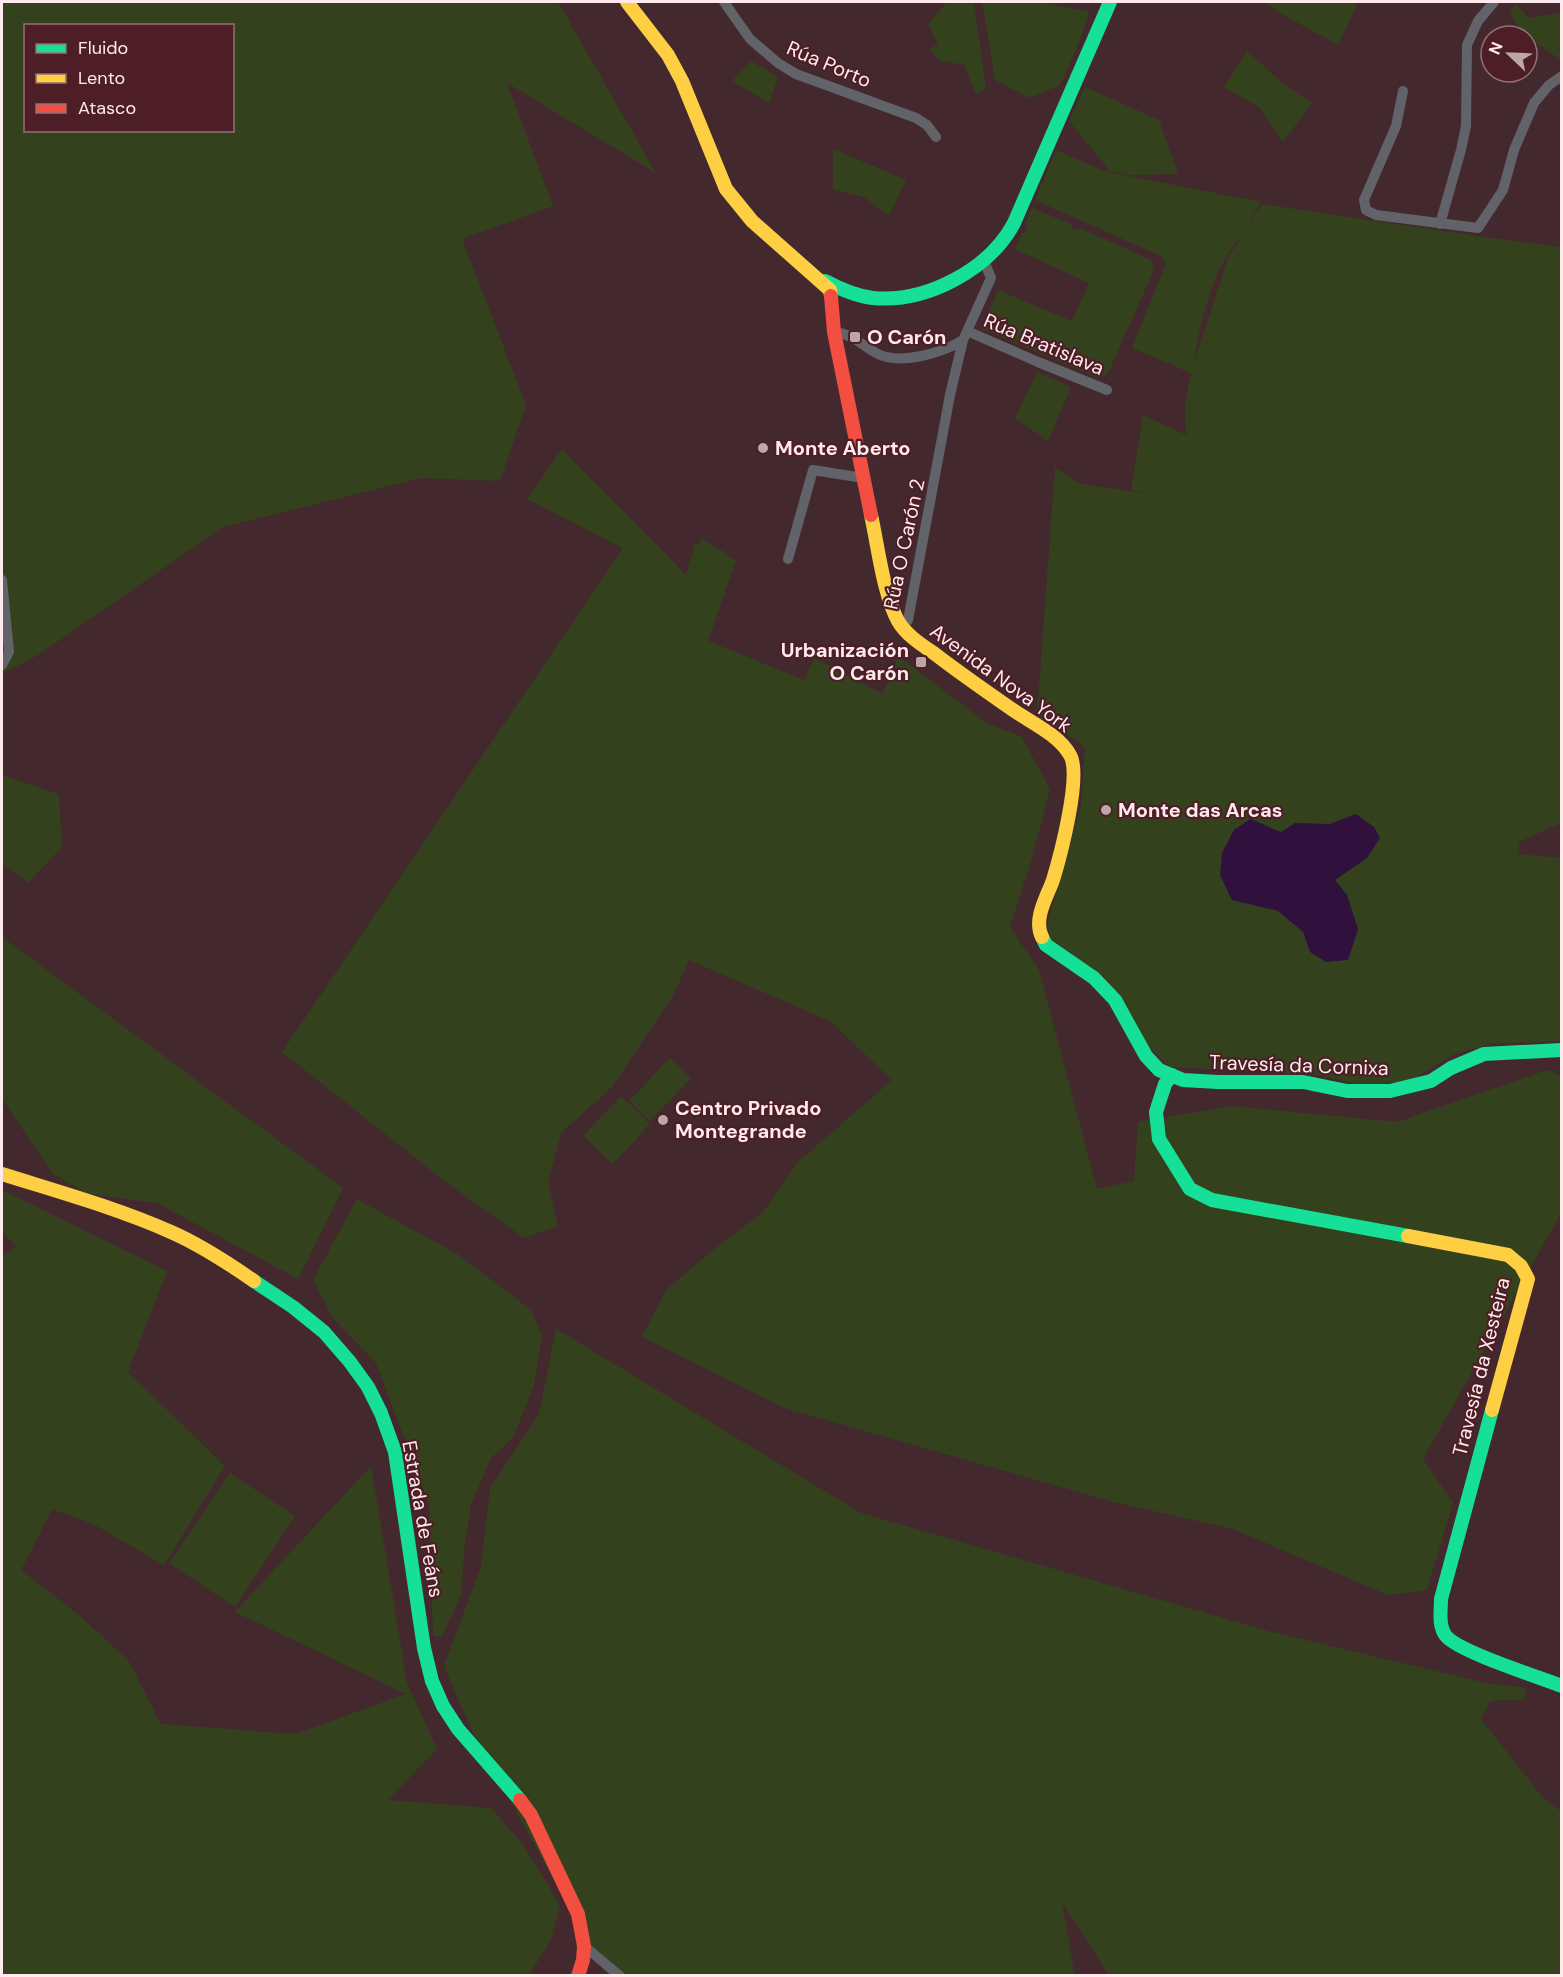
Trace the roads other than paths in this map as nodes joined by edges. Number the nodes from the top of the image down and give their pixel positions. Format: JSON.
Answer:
{"nodes":[{"id":1,"x":627,"y":2,"type":"edge"},
{"id":2,"x":724,"y":2,"type":"edge"},
{"id":3,"x":1110,"y":2,"type":"edge"},
{"id":4,"x":1494,"y":2,"type":"edge"},
{"id":5,"x":1562,"y":76,"type":"edge"},
{"id":6,"x":1402,"y":91,"type":"dead end"},
{"id":7,"x":936,"y":137,"type":"dead end"},
{"id":8,"x":1440,"y":224,"type":"junction"},
{"id":9,"x":984,"y":261,"type":"junction"},
{"id":10,"x":809,"y":270,"type":"junction"},
{"id":11,"x":832,"y":289,"type":"junction"},
{"id":12,"x":857,"y":295,"type":"junction"},
{"id":13,"x":824,"y":306,"type":"junction"},
{"id":14,"x":834,"y":332,"type":"junction"},
{"id":15,"x":965,"y":336,"type":"junction"},
{"id":16,"x":1107,"y":390,"type":"dead end"},
{"id":17,"x":863,"y":476,"type":"junction"},
{"id":18,"x":788,"y":559,"type":"dead end"},
{"id":19,"x":2,"y":580,"type":"edge"},
{"id":20,"x":902,"y":627,"type":"junction"},
{"id":21,"x":2,"y":665,"type":"edge"},
{"id":22,"x":1562,"y":1050,"type":"edge"},
{"id":23,"x":1172,"y":1075,"type":"junction"},
{"id":24,"x":2,"y":1174,"type":"edge"},
{"id":25,"x":1562,"y":1686,"type":"edge"},
{"id":26,"x":584,"y":1946,"type":"junction"},
{"id":27,"x":578,"y":1976,"type":"edge"},
{"id":28,"x":620,"y":1976,"type":"edge"}],
"edges":[{"from":1,"to":10,"type":"street","name":"Avenida Nova York"},
{"from":2,"to":7,"type":"street","name":"Rúa Porto"},
{"from":3,"to":9,"type":"street"},
{"from":4,"to":8,"type":"street"},
{"from":5,"to":8,"type":"street"},
{"from":6,"to":8,"type":"street"},
{"from":9,"to":12,"type":"street"},
{"from":9,"to":15,"type":"street","name":"Rúa O Carón 2"},
{"from":10,"to":11,"type":"street"},
{"from":10,"to":13,"type":"street","name":"Avenida Nova York"},
{"from":11,"to":12,"type":"street"},
{"from":11,"to":13,"type":"street"},
{"from":11,"to":14,"type":"street","name":"Avenida Nova York"},
{"from":12,"to":14,"type":"street"},
{"from":13,"to":14,"type":"street","name":"Avenida Nova York"},
{"from":14,"to":15,"type":"street"},
{"from":14,"to":17,"type":"street","name":"Avenida Nova York"},
{"from":15,"to":16,"type":"street","name":"Rúa Bratislava"},
{"from":15,"to":20,"type":"street","name":"Rúa O Carón 2"},
{"from":17,"to":18,"type":"street"},
{"from":17,"to":20,"type":"street","name":"Avenida Nova York"},
{"from":19,"to":21,"type":"street"},
{"from":20,"to":23,"type":"street","name":"Avenida Nova York"},
{"from":22,"to":23,"type":"street","name":"Travesía da Cornixa"},
{"from":23,"to":25,"type":"street","name":"Travesía da Xesteira"},
{"from":24,"to":26,"type":"street","name":"Estrada de Feáns"},
{"from":26,"to":27,"type":"street","name":"Estrada de Feáns"},
{"from":26,"to":28,"type":"street"}]}
